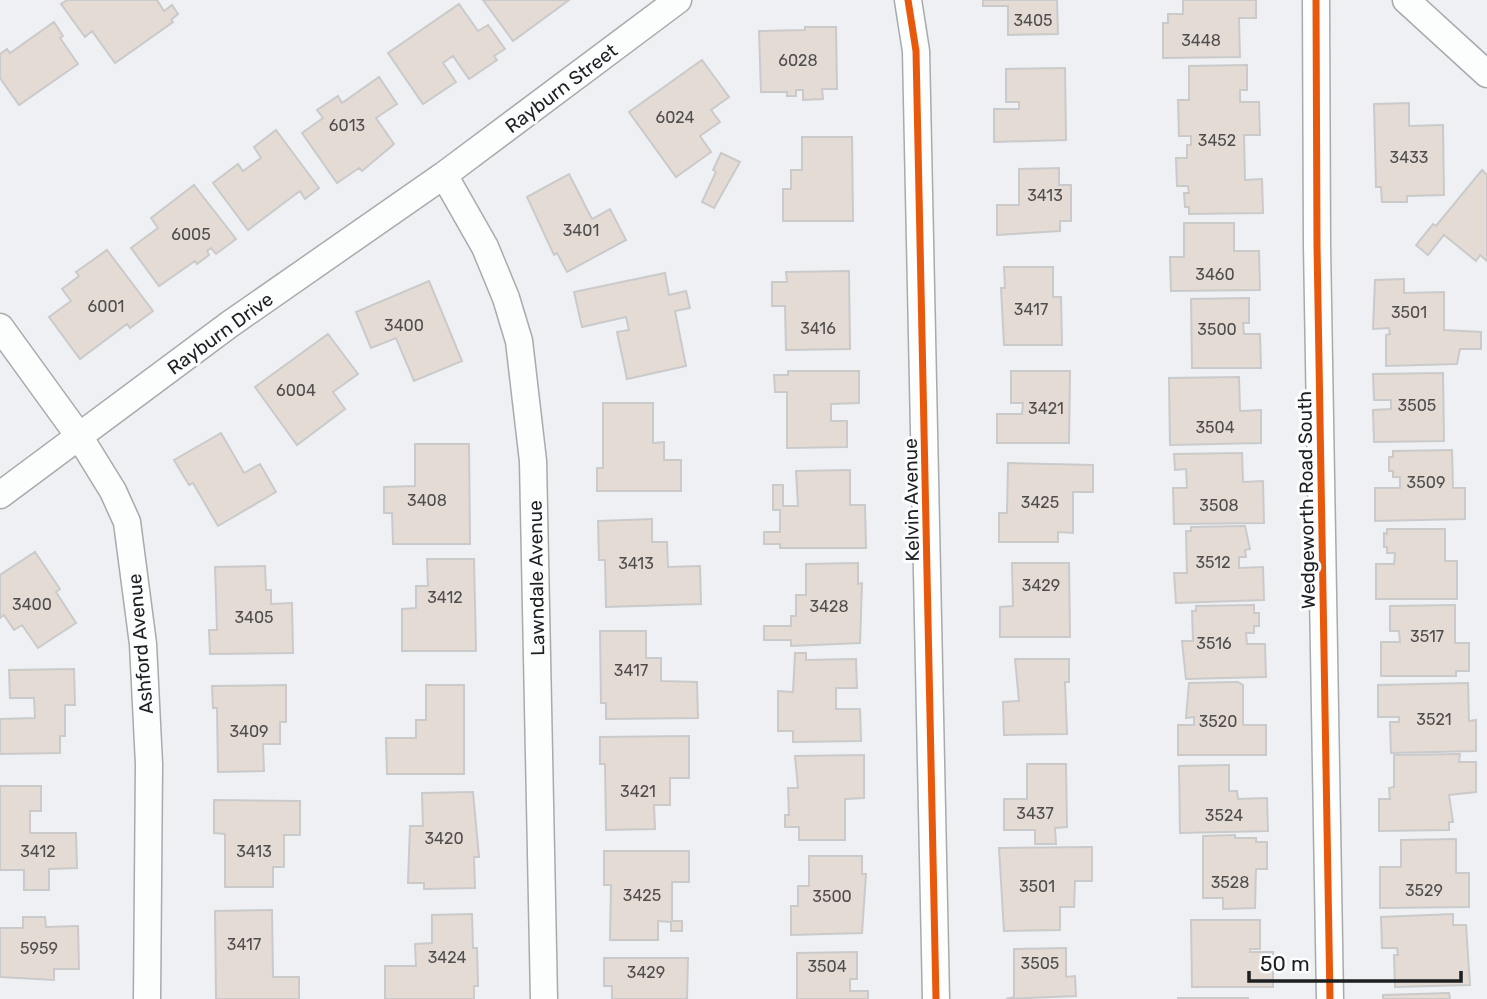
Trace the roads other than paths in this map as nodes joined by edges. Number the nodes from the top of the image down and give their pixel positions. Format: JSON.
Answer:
{"nodes":[{"id":1,"x":678,"y":0,"type":"edge"},
{"id":2,"x":908,"y":0,"type":"edge"},
{"id":3,"x":1316,"y":0,"type":"edge"},
{"id":4,"x":1406,"y":0,"type":"edge"},
{"id":5,"x":1487,"y":74,"type":"edge"},
{"id":6,"x":444,"y":175,"type":"junction"},
{"id":7,"x":0,"y":327,"type":"edge"},
{"id":8,"x":79,"y":436,"type":"junction"},
{"id":9,"x":0,"y":495,"type":"edge"},
{"id":10,"x":146,"y":999,"type":"edge"},
{"id":11,"x":544,"y":999,"type":"edge"},
{"id":12,"x":936,"y":999,"type":"edge"},
{"id":13,"x":1330,"y":999,"type":"edge"}],
"edges":[{"from":1,"to":6,"type":"street","name":"Rayburn Street"},
{"from":2,"to":12,"type":"street","name":"Kelvin Avenue"},
{"from":3,"to":13,"type":"street","name":"Wedgeworth Road South"},
{"from":4,"to":5,"type":"street"},
{"from":6,"to":8,"type":"street","name":"Rayburn Drive"},
{"from":6,"to":11,"type":"street","name":"Lawndale Avenue"},
{"from":7,"to":8,"type":"street","name":"Ashford Avenue"},
{"from":8,"to":9,"type":"street","name":"Rayburn Drive"},
{"from":8,"to":10,"type":"street","name":"Ashford Avenue"}]}
